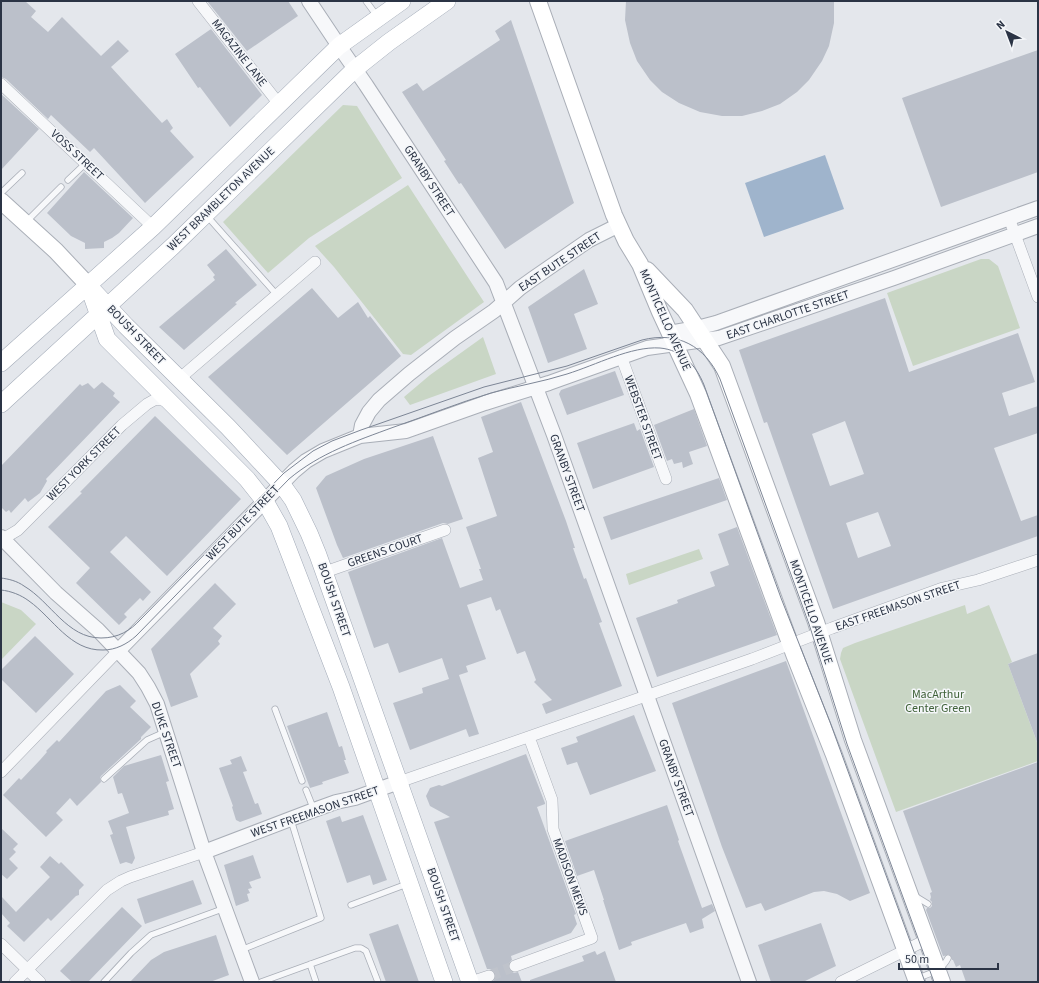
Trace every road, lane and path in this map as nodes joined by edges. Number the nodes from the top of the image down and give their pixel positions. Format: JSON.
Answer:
{"nodes":[{"id":1,"x":198,"y":1,"type":"edge"},
{"id":2,"x":309,"y":1,"type":"edge"},
{"id":3,"x":366,"y":1,"type":"edge"},
{"id":4,"x":402,"y":1,"type":"edge"},
{"id":5,"x":448,"y":1,"type":"edge"},
{"id":6,"x":538,"y":1,"type":"edge"},
{"id":7,"x":378,"y":18,"type":"junction"},
{"id":8,"x":339,"y":46,"type":"junction"},
{"id":9,"x":355,"y":70,"type":"junction"},
{"id":10,"x":1,"y":84,"type":"edge"},
{"id":11,"x":279,"y":104,"type":"junction"},
{"id":12,"x":86,"y":163,"type":"junction"},
{"id":13,"x":22,"y":173,"type":"dead end"},
{"id":14,"x":68,"y":180,"type":"dead end"},
{"id":15,"x":61,"y":187,"type":"dead end"},
{"id":16,"x":1,"y":193,"type":"edge"},
{"id":17,"x":1,"y":201,"type":"edge"},
{"id":18,"x":1038,"y":208,"type":"edge"},
{"id":19,"x":205,"y":214,"type":"junction"},
{"id":20,"x":1009,"y":218,"type":"junction"},
{"id":21,"x":25,"y":223,"type":"junction"},
{"id":22,"x":619,"y":225,"type":"junction"},
{"id":23,"x":153,"y":226,"type":"junction"},
{"id":24,"x":1038,"y":226,"type":"edge"},
{"id":25,"x":1015,"y":234,"type":"junction"},
{"id":26,"x":315,"y":262,"type":"dead end"},
{"id":27,"x":640,"y":264,"type":"junction"},
{"id":28,"x":88,"y":285,"type":"junction"},
{"id":29,"x":277,"y":295,"type":"junction"},
{"id":30,"x":1038,"y":297,"type":"edge"},
{"id":31,"x":503,"y":302,"type":"junction"},
{"id":32,"x":103,"y":310,"type":"junction"},
{"id":33,"x":701,"y":334,"type":"junction"},
{"id":34,"x":672,"y":338,"type":"junction"},
{"id":35,"x":621,"y":356,"type":"junction"},
{"id":36,"x":1,"y":363,"type":"edge"},
{"id":37,"x":179,"y":379,"type":"junction"},
{"id":38,"x":535,"y":388,"type":"junction"},
{"id":39,"x":171,"y":402,"type":"junction"},
{"id":40,"x":1,"y":404,"type":"edge"},
{"id":41,"x":360,"y":436,"type":"junction"},
{"id":42,"x":666,"y":479,"type":"dead end"},
{"id":43,"x":281,"y":484,"type":"junction"},
{"id":44,"x":265,"y":501,"type":"junction"},
{"id":45,"x":445,"y":530,"type":"dead end"},
{"id":46,"x":1,"y":539,"type":"edge"},
{"id":47,"x":1038,"y":560,"type":"edge"},
{"id":48,"x":324,"y":572,"type":"junction"},
{"id":49,"x":820,"y":633,"type":"junction"},
{"id":50,"x":791,"y":644,"type":"junction"},
{"id":51,"x":118,"y":651,"type":"junction"},
{"id":52,"x":647,"y":696,"type":"junction"},
{"id":53,"x":276,"y":709,"type":"dead end"},
{"id":54,"x":166,"y":732,"type":"junction"},
{"id":55,"x":529,"y":738,"type":"junction"},
{"id":56,"x":1,"y":772,"type":"edge"},
{"id":57,"x":104,"y":779,"type":"dead end"},
{"id":58,"x":302,"y":781,"type":"dead end"},
{"id":59,"x":399,"y":782,"type":"junction"},
{"id":60,"x":306,"y":790,"type":"dead end"},
{"id":61,"x":376,"y":791,"type":"junction"},
{"id":62,"x":314,"y":810,"type":"junction"},
{"id":63,"x":291,"y":819,"type":"junction"},
{"id":64,"x":204,"y":852,"type":"junction"},
{"id":65,"x":410,"y":883,"type":"junction"},
{"id":66,"x":908,"y":892,"type":"junction"},
{"id":67,"x":928,"y":904,"type":"dead end"},
{"id":68,"x":351,"y":905,"type":"dead end"},
{"id":69,"x":225,"y":908,"type":"junction"},
{"id":70,"x":926,"y":940,"type":"junction"},
{"id":71,"x":1,"y":944,"type":"edge"},
{"id":72,"x":240,"y":950,"type":"junction"},
{"id":73,"x":905,"y":950,"type":"junction"},
{"id":74,"x":948,"y":958,"type":"dead end"},
{"id":75,"x":310,"y":964,"type":"junction"},
{"id":76,"x":515,"y":966,"type":"tunnel mouth"},
{"id":77,"x":28,"y":970,"type":"junction"},
{"id":78,"x":489,"y":976,"type":"tunnel mouth"},
{"id":79,"x":939,"y":976,"type":"edge"},
{"id":80,"x":917,"y":980,"type":"edge"},
{"id":81,"x":15,"y":982,"type":"edge"},
{"id":82,"x":40,"y":982,"type":"edge"},
{"id":83,"x":104,"y":982,"type":"edge"},
{"id":84,"x":252,"y":982,"type":"edge"},
{"id":85,"x":261,"y":982,"type":"edge"},
{"id":86,"x":316,"y":982,"type":"edge"},
{"id":87,"x":378,"y":982,"type":"edge"},
{"id":88,"x":444,"y":982,"type":"edge"},
{"id":89,"x":470,"y":982,"type":"edge"},
{"id":90,"x":748,"y":982,"type":"edge"},
{"id":91,"x":841,"y":982,"type":"edge"}],
"edges":[{"from":1,"to":11,"type":"street","name":"MAGAZINE LANE"},
{"from":2,"to":8,"type":"street","name":"GRANBY STREET"},
{"from":3,"to":7,"type":"lane"},
{"from":4,"to":7,"type":"main road"},
{"from":5,"to":9,"type":"main road","name":"WEST BRAMBLETON AVENUE"},
{"from":6,"to":22,"type":"main road","name":"MONTICELLO AVENUE"},
{"from":7,"to":8,"type":"main road"},
{"from":8,"to":9,"type":"street","name":"GRANBY STREET"},
{"from":8,"to":11,"type":"main road"},
{"from":9,"to":19,"type":"main road","name":"WEST BRAMBLETON AVENUE"},
{"from":9,"to":31,"type":"street","name":"GRANBY STREET"},
{"from":10,"to":12,"type":"street","name":"VOSS STREET"},
{"from":11,"to":23,"type":"main road"},
{"from":12,"to":14,"type":"lane"},
{"from":12,"to":23,"type":"street","name":"VOSS STREET"},
{"from":13,"to":16,"type":"lane"},
{"from":15,"to":21,"type":"lane"},
{"from":17,"to":21,"type":"main road","name":"BOUSH STREET"},
{"from":18,"to":20,"type":"street","name":"EAST CHARLOTTE STREET"},
{"from":19,"to":29,"type":"lane"},
{"from":19,"to":32,"type":"main road","name":"WEST BRAMBLETON AVENUE"},
{"from":20,"to":25,"type":"street"},
{"from":20,"to":33,"type":"street","name":"EAST CHARLOTTE STREET"},
{"from":21,"to":28,"type":"main road","name":"BOUSH STREET"},
{"from":22,"to":27,"type":"main road","name":"MONTICELLO AVENUE"},
{"from":22,"to":31,"type":"street","name":"EAST BUTE STREET"},
{"from":23,"to":28,"type":"main road"},
{"from":24,"to":25,"type":"street","name":"EAST CHARLOTTE STREET"},
{"from":25,"to":30,"type":"street"},
{"from":25,"to":33,"type":"street","name":"EAST CHARLOTTE STREET"},
{"from":26,"to":29,"type":"street"},
{"from":27,"to":33,"type":"main road","name":"MONTICELLO AVENUE"},
{"from":27,"to":34,"type":"main road","name":"MONTICELLO AVENUE"},
{"from":28,"to":32,"type":"main road","name":"BOUSH STREET"},
{"from":28,"to":36,"type":"main road"},
{"from":29,"to":37,"type":"street"},
{"from":31,"to":38,"type":"street","name":"GRANBY STREET"},
{"from":31,"to":41,"type":"street"},
{"from":32,"to":37,"type":"main road","name":"BOUSH STREET"},
{"from":32,"to":39,"type":"main road","name":"BOUSH STREET"},
{"from":32,"to":40,"type":"main road","name":"WEST BRAMBLETON AVENUE"},
{"from":33,"to":34,"type":"street","name":"EAST CHARLOTTE STREET"},
{"from":33,"to":49,"type":"main road","name":"MONTICELLO AVENUE"},
{"from":34,"to":35,"type":"street","name":"EAST CHARLOTTE STREET"},
{"from":34,"to":50,"type":"main road","name":"MONTICELLO AVENUE"},
{"from":35,"to":38,"type":"street","name":"EAST CHARLOTTE STREET"},
{"from":35,"to":42,"type":"street","name":"WEBSTER STREET"},
{"from":37,"to":43,"type":"main road","name":"BOUSH STREET"},
{"from":38,"to":41,"type":"street","name":"WEST BUTE STREET"},
{"from":38,"to":52,"type":"street","name":"GRANBY STREET"},
{"from":39,"to":44,"type":"main road","name":"BOUSH STREET"},
{"from":39,"to":46,"type":"street","name":"WEST YORK STREET"},
{"from":41,"to":43,"type":"street","name":"WEST BUTE STREET"},
{"from":43,"to":44,"type":"street","name":"WEST BUTE STREET"},
{"from":43,"to":48,"type":"main road","name":"BOUSH STREET"},
{"from":44,"to":51,"type":"street","name":"WEST BUTE STREET"},
{"from":44,"to":61,"type":"main road","name":"BOUSH STREET"},
{"from":45,"to":48,"type":"street","name":"GREENS COURT"},
{"from":46,"to":51,"type":"street","name":"DUKE STREET"},
{"from":47,"to":49,"type":"street","name":"EAST FREEMASON STREET"},
{"from":48,"to":59,"type":"main road","name":"BOUSH STREET"},
{"from":49,"to":50,"type":"street","name":"EAST FREEMASON STREET"},
{"from":49,"to":66,"type":"main road","name":"MONTICELLO AVENUE"},
{"from":50,"to":52,"type":"street","name":"EAST FREEMASON STREET"},
{"from":50,"to":73,"type":"main road","name":"MONTICELLO AVENUE"},
{"from":51,"to":54,"type":"street","name":"DUKE STREET"},
{"from":51,"to":56,"type":"street","name":"WEST BUTE STREET"},
{"from":52,"to":55,"type":"street","name":"WEST FREEMASON STREET"},
{"from":52,"to":90,"type":"street","name":"GRANBY STREET"},
{"from":53,"to":58,"type":"lane"},
{"from":54,"to":57,"type":"lane"},
{"from":54,"to":64,"type":"street","name":"DUKE STREET"},
{"from":55,"to":59,"type":"street","name":"WEST FREEMASON STREET"},
{"from":55,"to":76,"type":"street","name":"MADISON MEWS"},
{"from":59,"to":61,"type":"street","name":"WEST FREEMASON STREET"},
{"from":59,"to":89,"type":"main road","name":"BOUSH STREET"},
{"from":60,"to":62,"type":"lane"},
{"from":61,"to":62,"type":"street","name":"WEST FREEMASON STREET"},
{"from":61,"to":65,"type":"main road","name":"BOUSH STREET"},
{"from":62,"to":63,"type":"street","name":"WEST FREEMASON STREET"},
{"from":63,"to":64,"type":"street","name":"WEST FREEMASON STREET"},
{"from":63,"to":72,"type":"lane"},
{"from":64,"to":69,"type":"street","name":"DUKE STREET"},
{"from":64,"to":77,"type":"street","name":"WEST FREEMASON STREET"},
{"from":65,"to":68,"type":"lane"},
{"from":65,"to":88,"type":"main road","name":"BOUSH STREET"},
{"from":66,"to":67,"type":"lane"},
{"from":66,"to":70,"type":"main road","name":"MONTICELLO AVENUE"},
{"from":69,"to":72,"type":"street","name":"DUKE STREET"},
{"from":69,"to":83,"type":"lane"},
{"from":70,"to":73,"type":"street"},
{"from":70,"to":79,"type":"main road","name":"MONTICELLO AVENUE"},
{"from":71,"to":77,"type":"street"},
{"from":72,"to":84,"type":"street","name":"DUKE STREET"},
{"from":73,"to":80,"type":"main road","name":"MONTICELLO AVENUE"},
{"from":73,"to":91,"type":"street"},
{"from":74,"to":79,"type":"lane"},
{"from":75,"to":85,"type":"lane"},
{"from":75,"to":86,"type":"lane"},
{"from":75,"to":87,"type":"lane"},
{"from":77,"to":81,"type":"street","name":"WEST FREEMASON STREET"},
{"from":77,"to":82,"type":"street"},
{"from":78,"to":89,"type":"street"},
{"from":79,"to":80,"type":"lane"}]}
